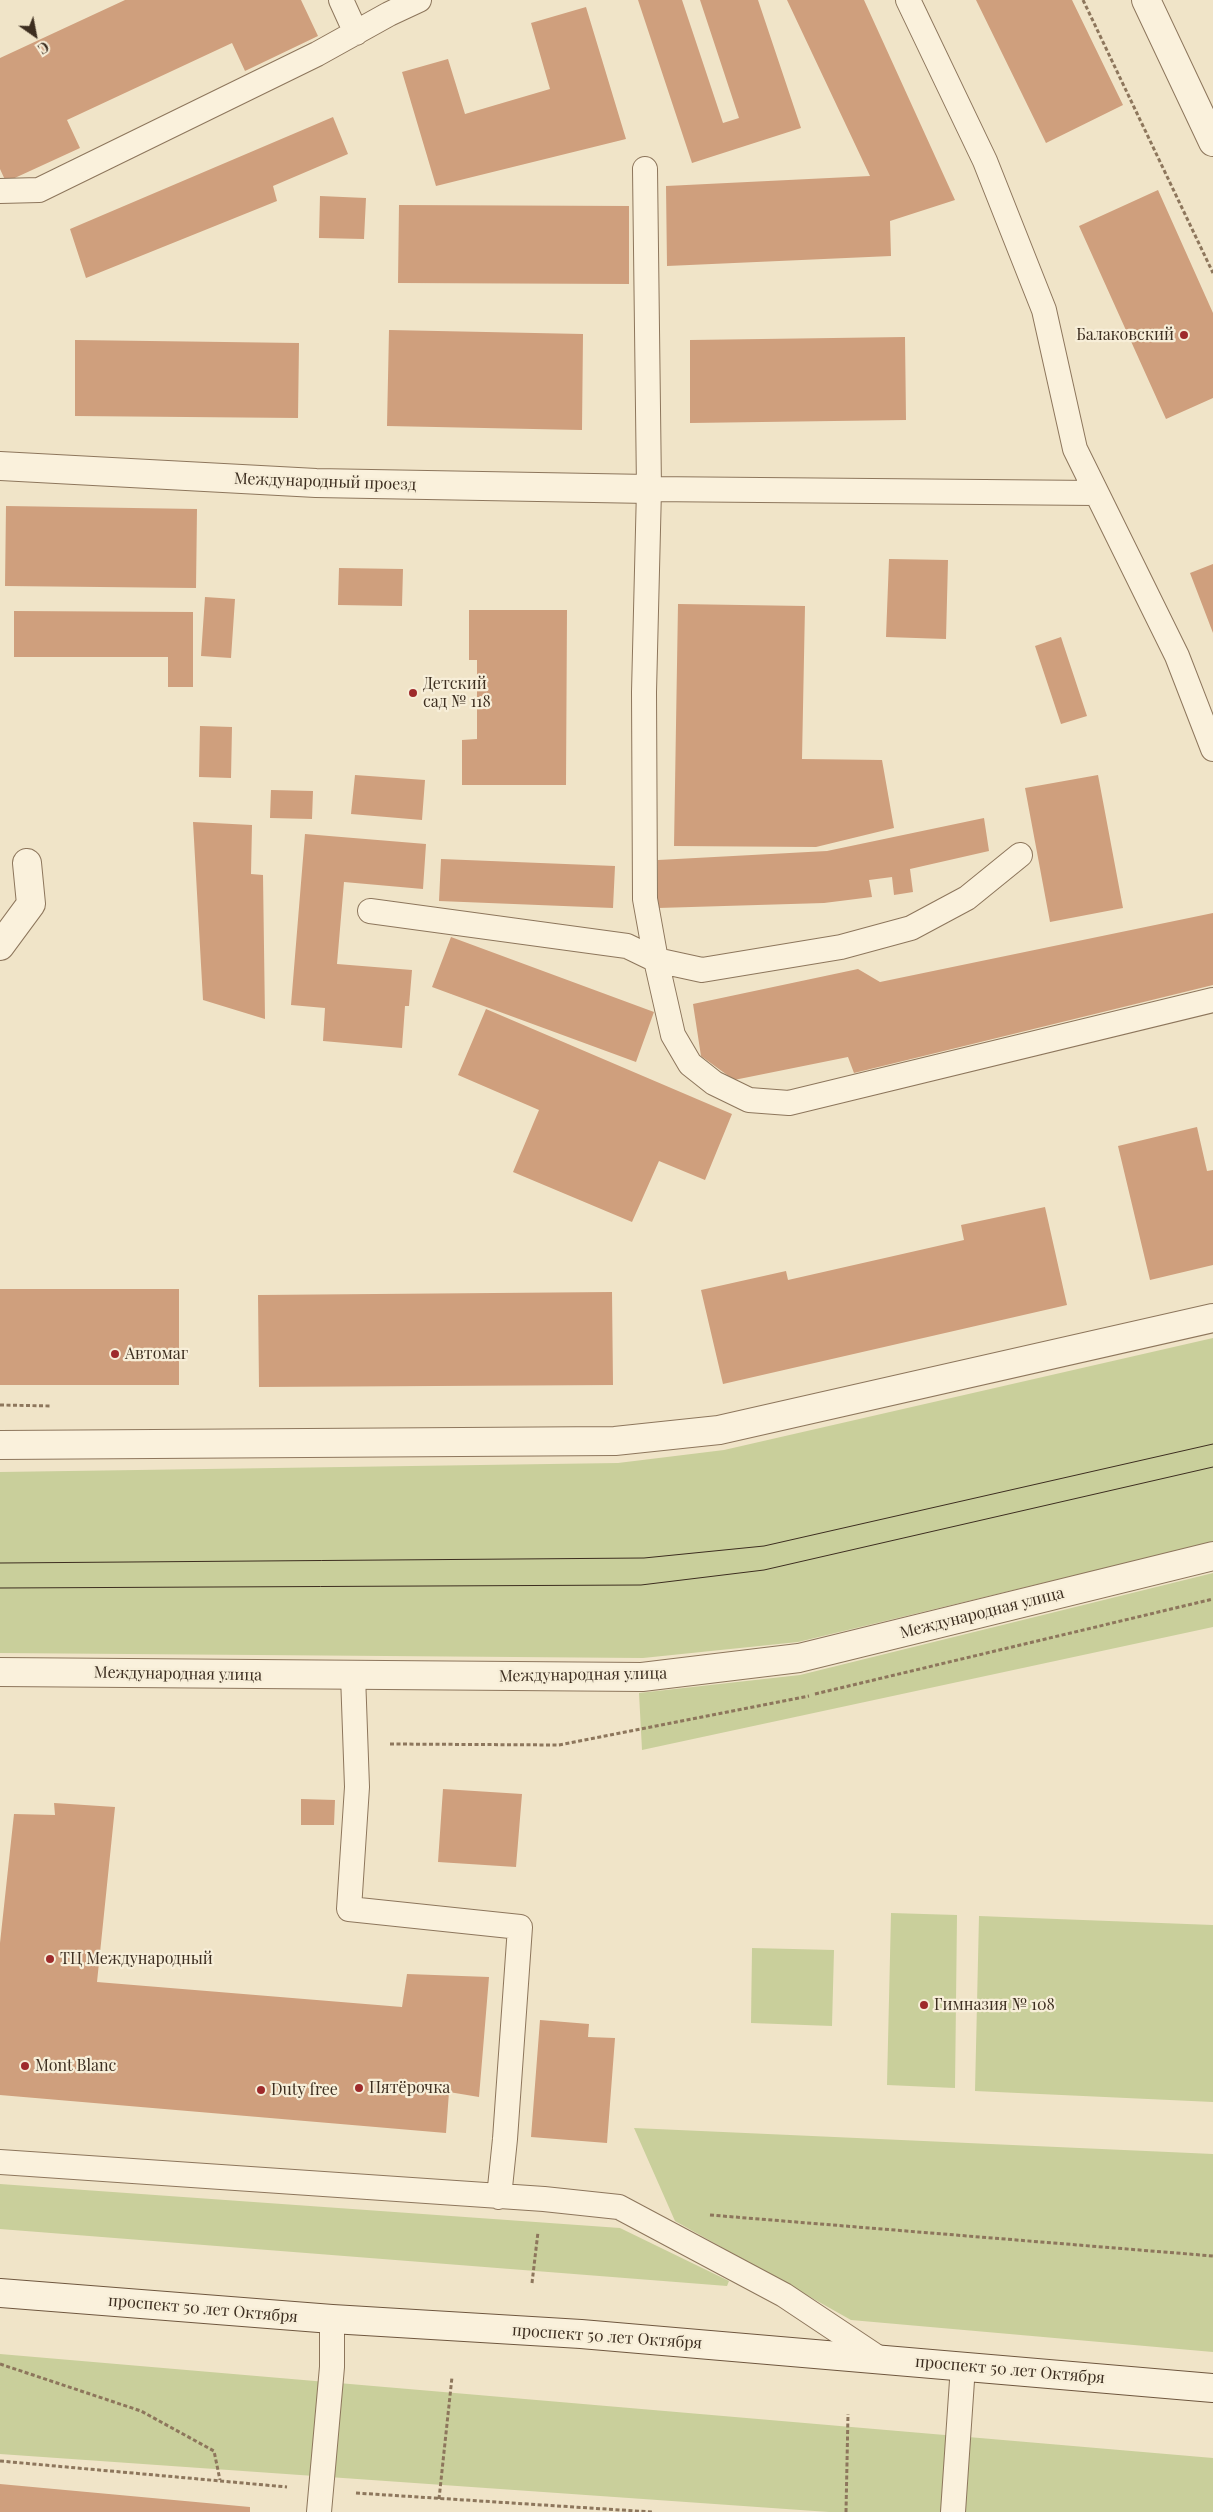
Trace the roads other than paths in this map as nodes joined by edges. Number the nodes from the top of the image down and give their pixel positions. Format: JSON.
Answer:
{"nodes":[{"id":1,"x":341,"y":0,"type":"edge"},
{"id":2,"x":419,"y":0,"type":"edge"},
{"id":3,"x":908,"y":0,"type":"edge"},
{"id":4,"x":1146,"y":0,"type":"edge"},
{"id":5,"x":356,"y":32,"type":"junction"},
{"id":6,"x":1213,"y":142,"type":"edge"},
{"id":7,"x":645,"y":169,"type":"dead end"},
{"id":8,"x":0,"y":191,"type":"edge"},
{"id":9,"x":0,"y":466,"type":"edge"},
{"id":10,"x":650,"y":489,"type":"junction"},
{"id":11,"x":1095,"y":493,"type":"junction"},
{"id":12,"x":1213,"y":750,"type":"edge"},
{"id":13,"x":1020,"y":855,"type":"dead end"},
{"id":14,"x":28,"y":863,"type":"dead end"},
{"id":15,"x":370,"y":911,"type":"dead end"},
{"id":16,"x":0,"y":946,"type":"edge"},
{"id":17,"x":656,"y":960,"type":"junction"},
{"id":18,"x":1213,"y":1000,"type":"edge"},
{"id":19,"x":1213,"y":1318,"type":"edge"},
{"id":20,"x":0,"y":1445,"type":"edge"},
{"id":21,"x":1213,"y":1556,"type":"edge"},
{"id":22,"x":0,"y":1672,"type":"edge"},
{"id":23,"x":353,"y":1675,"type":"junction"},
{"id":24,"x":0,"y":2162,"type":"edge"},
{"id":25,"x":499,"y":2197,"type":"junction"},
{"id":26,"x":0,"y":2292,"type":"edge"},
{"id":27,"x":332,"y":2319,"type":"junction"},
{"id":28,"x":880,"y":2359,"type":"junction"},
{"id":29,"x":962,"y":2366,"type":"junction"},
{"id":30,"x":1213,"y":2388,"type":"edge"},
{"id":31,"x":319,"y":2512,"type":"edge"},
{"id":32,"x":953,"y":2512,"type":"edge"}],
"edges":[{"from":1,"to":5,"type":"lane"},
{"from":2,"to":5,"type":"lane"},
{"from":3,"to":11,"type":"lane"},
{"from":4,"to":6,"type":"street"},
{"from":5,"to":8,"type":"lane"},
{"from":7,"to":10,"type":"lane"},
{"from":9,"to":10,"type":"street","name":"Международный проезд"},
{"from":10,"to":11,"type":"lane"},
{"from":10,"to":17,"type":"lane"},
{"from":11,"to":12,"type":"lane"},
{"from":13,"to":17,"type":"lane"},
{"from":14,"to":16,"type":"street"},
{"from":15,"to":17,"type":"lane"},
{"from":17,"to":18,"type":"lane"},
{"from":19,"to":20,"type":"street"},
{"from":21,"to":23,"type":"street","name":"Международная улица"},
{"from":22,"to":23,"type":"street","name":"Международная улица"},
{"from":23,"to":25,"type":"lane"},
{"from":24,"to":25,"type":"lane"},
{"from":25,"to":28,"type":"lane"},
{"from":26,"to":27,"type":"street","name":"проспект 50 лет Октября"},
{"from":27,"to":28,"type":"street","name":"проспект 50 лет Октября"},
{"from":27,"to":31,"type":"lane"},
{"from":28,"to":29,"type":"street","name":"проспект 50 лет Октября"},
{"from":29,"to":30,"type":"street","name":"проспект 50 лет Октября"},
{"from":29,"to":32,"type":"lane"}]}
